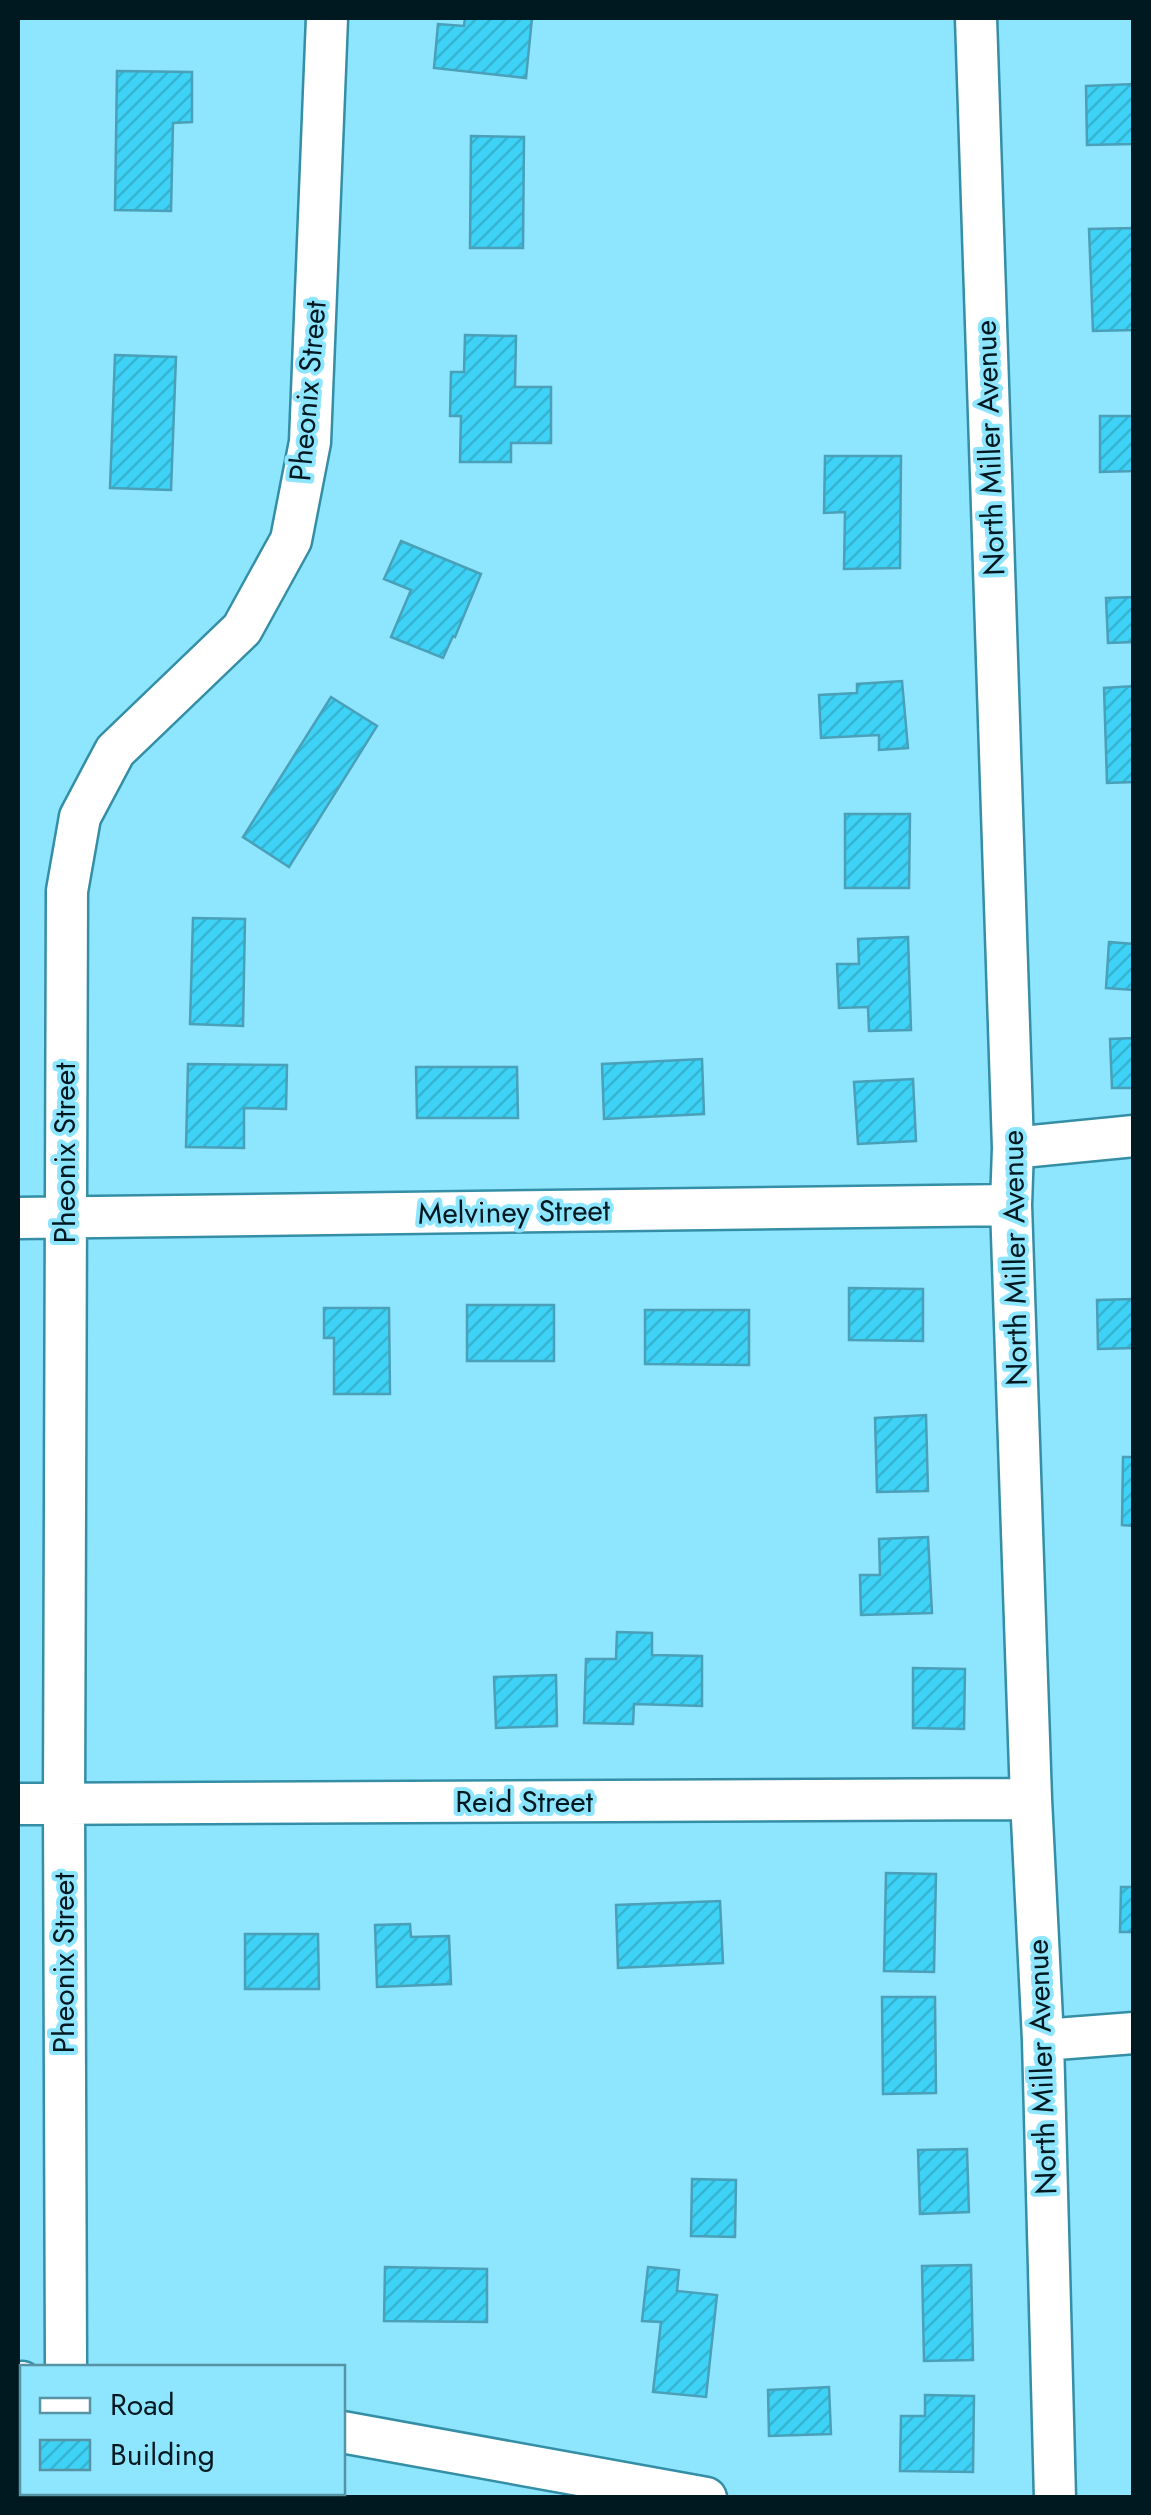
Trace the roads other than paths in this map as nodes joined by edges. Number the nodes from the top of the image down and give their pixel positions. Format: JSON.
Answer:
{"nodes":[{"id":1,"x":327,"y":18,"type":"edge"},
{"id":2,"x":976,"y":18,"type":"edge"},
{"id":3,"x":1134,"y":1136,"type":"edge"},
{"id":4,"x":1013,"y":1148,"type":"junction"},
{"id":5,"x":1011,"y":1205,"type":"junction"},
{"id":6,"x":18,"y":1218,"type":"edge"},
{"id":7,"x":65,"y":1219,"type":"junction"},
{"id":8,"x":1031,"y":1799,"type":"junction"},
{"id":9,"x":18,"y":1804,"type":"edge"},
{"id":10,"x":64,"y":1805,"type":"junction"},
{"id":11,"x":1134,"y":2033,"type":"edge"},
{"id":12,"x":1043,"y":2040,"type":"junction"},
{"id":13,"x":66,"y":2365,"type":"edge"},
{"id":14,"x":345,"y":2433,"type":"edge"},
{"id":15,"x":706,"y":2498,"type":"edge"},
{"id":16,"x":1055,"y":2498,"type":"edge"}],
"edges":[{"from":1,"to":7,"type":"street","name":"Pheonix Street"},
{"from":2,"to":4,"type":"street","name":"North Miller Avenue"},
{"from":3,"to":4,"type":"street"},
{"from":4,"to":5,"type":"street","name":"North Miller Avenue"},
{"from":5,"to":7,"type":"street","name":"Melviney Street"},
{"from":5,"to":8,"type":"street","name":"North Miller Avenue"},
{"from":6,"to":7,"type":"street","name":"Melviney Street"},
{"from":7,"to":10,"type":"street","name":"Pheonix Street"},
{"from":8,"to":10,"type":"street","name":"Reid Street"},
{"from":8,"to":12,"type":"street","name":"North Miller Avenue"},
{"from":9,"to":10,"type":"street","name":"Reid Street"},
{"from":10,"to":13,"type":"street","name":"Pheonix Street"},
{"from":11,"to":12,"type":"street"},
{"from":12,"to":16,"type":"street","name":"North Miller Avenue"},
{"from":14,"to":15,"type":"street"}]}
